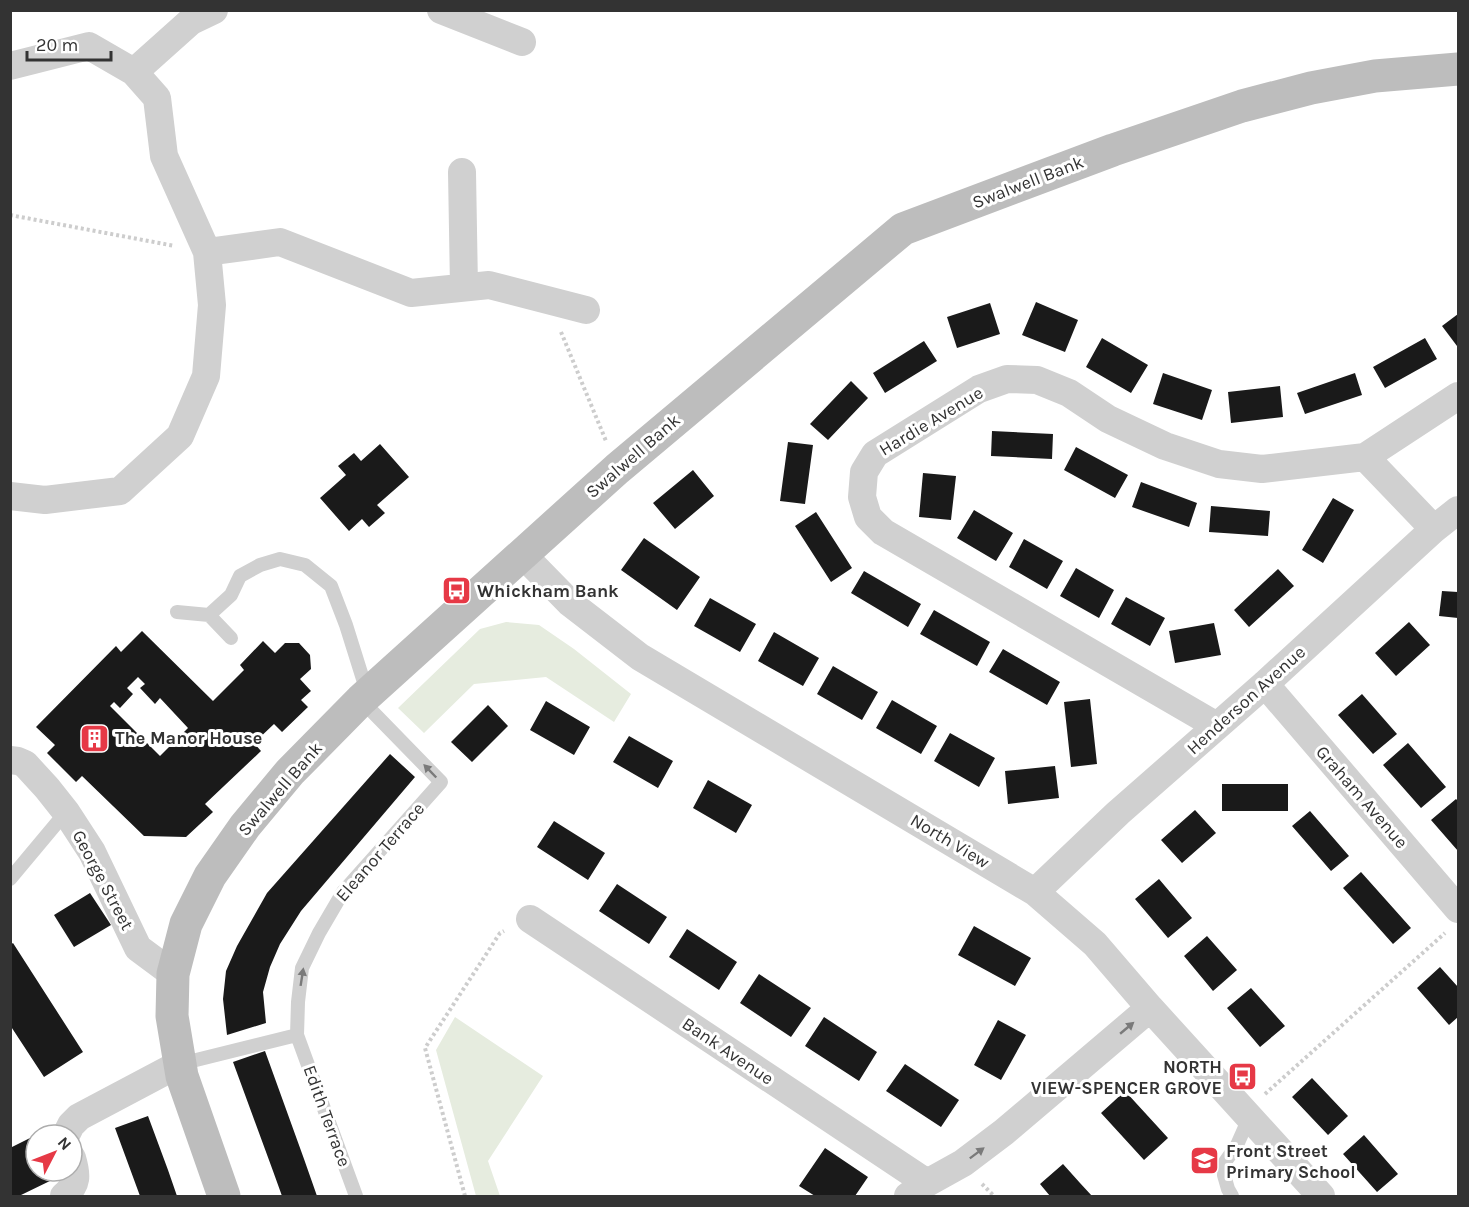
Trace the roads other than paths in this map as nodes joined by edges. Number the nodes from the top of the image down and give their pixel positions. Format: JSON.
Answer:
{"nodes":[{"id":1,"x":214,"y":10,"type":"edge"},
{"id":2,"x":441,"y":10,"type":"edge"},
{"id":3,"x":522,"y":42,"type":"dead end"},
{"id":4,"x":10,"y":66,"type":"edge"},
{"id":5,"x":1458,"y":69,"type":"edge"},
{"id":6,"x":134,"y":72,"type":"junction"},
{"id":7,"x":462,"y":172,"type":"dead end"},
{"id":8,"x":207,"y":252,"type":"junction"},
{"id":9,"x":464,"y":287,"type":"junction"},
{"id":10,"x":586,"y":310,"type":"dead end"},
{"id":11,"x":1458,"y":396,"type":"edge"},
{"id":12,"x":1365,"y":457,"type":"junction"},
{"id":13,"x":10,"y":496,"type":"edge"},
{"id":14,"x":1458,"y":510,"type":"edge"},
{"id":15,"x":1434,"y":529,"type":"junction"},
{"id":16,"x":522,"y":554,"type":"junction"},
{"id":17,"x":177,"y":612,"type":"dead end"},
{"id":18,"x":209,"y":615,"type":"junction"},
{"id":19,"x":231,"y":638,"type":"dead end"},
{"id":20,"x":1265,"y":684,"type":"junction"},
{"id":21,"x":365,"y":697,"type":"junction"},
{"id":22,"x":1217,"y":726,"type":"junction"},
{"id":23,"x":10,"y":760,"type":"edge"},
{"id":24,"x":66,"y":812,"type":"junction"},
{"id":25,"x":10,"y":879,"type":"edge"},
{"id":26,"x":1035,"y":892,"type":"junction"},
{"id":27,"x":1454,"y":918,"type":"edge"},
{"id":28,"x":530,"y":919,"type":"road end"},
{"id":29,"x":173,"y":974,"type":"junction"},
{"id":30,"x":1150,"y":1008,"type":"junction"},
{"id":31,"x":297,"y":1035,"type":"junction"},
{"id":32,"x":179,"y":1064,"type":"junction"},
{"id":33,"x":1247,"y":1115,"type":"junction"},
{"id":34,"x":74,"y":1123,"type":"edge"},
{"id":35,"x":75,"y":1183,"type":"edge"},
{"id":36,"x":917,"y":1190,"type":"edge"},
{"id":37,"x":64,"y":1197,"type":"edge"},
{"id":38,"x":224,"y":1197,"type":"edge"},
{"id":39,"x":356,"y":1197,"type":"edge"},
{"id":40,"x":1232,"y":1197,"type":"edge"},
{"id":41,"x":1321,"y":1197,"type":"edge"}],
"edges":[{"from":1,"to":6,"type":"street"},
{"from":2,"to":3,"type":"street"},
{"from":4,"to":6,"type":"street"},
{"from":5,"to":16,"type":"main road","name":"Swalwell Bank"},
{"from":6,"to":8,"type":"street"},
{"from":7,"to":9,"type":"street"},
{"from":8,"to":9,"type":"street"},
{"from":8,"to":13,"type":"street"},
{"from":9,"to":10,"type":"street"},
{"from":11,"to":12,"type":"street","name":"Hardie Avenue"},
{"from":12,"to":15,"type":"street"},
{"from":12,"to":22,"type":"street","name":"Hardie Avenue"},
{"from":14,"to":15,"type":"street","name":"Henderson Avenue"},
{"from":15,"to":20,"type":"street","name":"Henderson Avenue"},
{"from":16,"to":21,"type":"main road","name":"Swalwell Bank"},
{"from":16,"to":26,"type":"street","name":"North View"},
{"from":17,"to":18,"type":"lane"},
{"from":18,"to":19,"type":"lane"},
{"from":18,"to":21,"type":"lane"},
{"from":20,"to":22,"type":"street","name":"Henderson Avenue"},
{"from":20,"to":27,"type":"street","name":"Graham Avenue"},
{"from":21,"to":29,"type":"main road","name":"Swalwell Bank"},
{"from":31,"to":21,"type":"lane","name":"Eleanor Terrace","one_way":true},
{"from":22,"to":26,"type":"street","name":"Henderson Avenue"},
{"from":23,"to":24,"type":"street","name":"George Street"},
{"from":24,"to":25,"type":"lane"},
{"from":24,"to":29,"type":"street","name":"George Street"},
{"from":26,"to":30,"type":"street","name":"North View"},
{"from":28,"to":36,"type":"street","name":"Bank Avenue"},
{"from":29,"to":32,"type":"main road","name":"Swalwell Bank"},
{"from":30,"to":33,"type":"street","name":"North View"},
{"from":36,"to":30,"type":"street","one_way":true},
{"from":31,"to":32,"type":"lane"},
{"from":31,"to":39,"type":"lane","name":"Edith Terrace"},
{"from":32,"to":34,"type":"street"},
{"from":32,"to":38,"type":"main road","name":"Swalwell Bank"},
{"from":33,"to":40,"type":"lane"},
{"from":33,"to":41,"type":"street","name":"North View"},
{"from":35,"to":37,"type":"street"}]}
